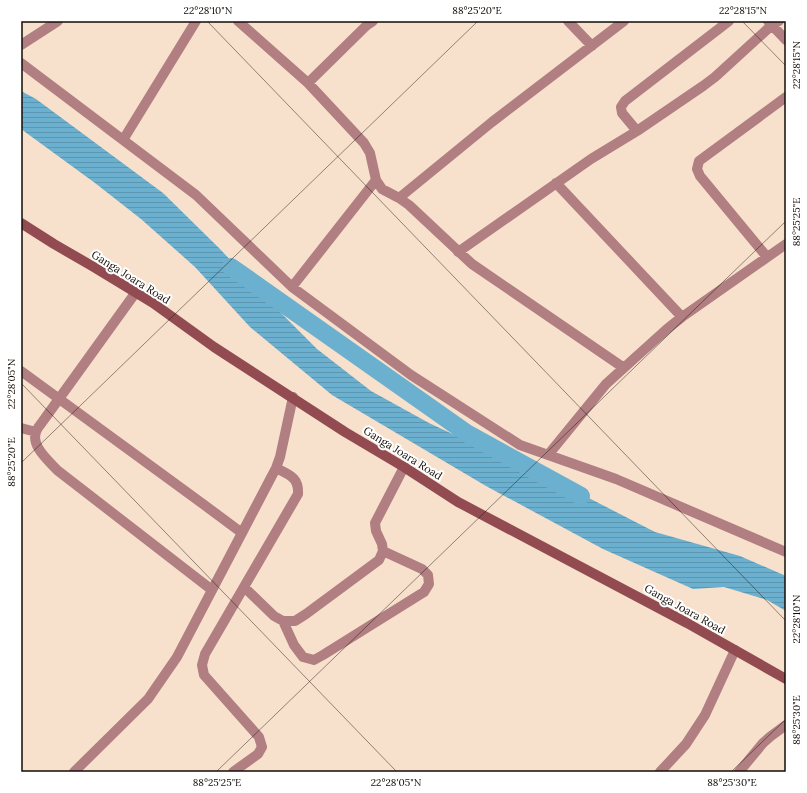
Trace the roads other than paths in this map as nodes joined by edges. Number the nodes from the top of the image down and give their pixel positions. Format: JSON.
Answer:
{"nodes":[{"id":1,"x":58,"y":21,"type":"edge"},
{"id":2,"x":196,"y":21,"type":"edge"},
{"id":3,"x":238,"y":21,"type":"edge"},
{"id":4,"x":372,"y":21,"type":"edge"},
{"id":5,"x":568,"y":21,"type":"edge"},
{"id":6,"x":624,"y":21,"type":"edge"},
{"id":7,"x":729,"y":21,"type":"edge"},
{"id":8,"x":773,"y":22,"type":"edge"},
{"id":9,"x":786,"y":40,"type":"edge"},
{"id":10,"x":21,"y":44,"type":"edge"},
{"id":11,"x":592,"y":46,"type":"junction"},
{"id":12,"x":21,"y":64,"type":"edge"},
{"id":13,"x":308,"y":83,"type":"junction"},
{"id":14,"x":786,"y":97,"type":"edge"},
{"id":15,"x":637,"y":131,"type":"junction"},
{"id":16,"x":123,"y":140,"type":"junction"},
{"id":17,"x":376,"y":180,"type":"junction"},
{"id":18,"x":556,"y":183,"type":"junction"},
{"id":19,"x":399,"y":198,"type":"junction"},
{"id":20,"x":21,"y":223,"type":"edge"},
{"id":21,"x":786,"y":244,"type":"edge"},
{"id":22,"x":458,"y":252,"type":"junction"},
{"id":23,"x":767,"y":257,"type":"junction"},
{"id":24,"x":292,"y":287,"type":"junction"},
{"id":25,"x":136,"y":292,"type":"junction"},
{"id":26,"x":682,"y":317,"type":"junction"},
{"id":27,"x":624,"y":368,"type":"junction"},
{"id":28,"x":21,"y":371,"type":"edge"},
{"id":29,"x":293,"y":397,"type":"junction"},
{"id":30,"x":59,"y":398,"type":"junction"},
{"id":31,"x":21,"y":428,"type":"edge"},
{"id":32,"x":36,"y":432,"type":"junction"},
{"id":33,"x":548,"y":455,"type":"junction"},
{"id":34,"x":404,"y":467,"type":"junction"},
{"id":35,"x":276,"y":468,"type":"junction"},
{"id":36,"x":242,"y":533,"type":"junction"},
{"id":37,"x":383,"y":551,"type":"junction"},
{"id":38,"x":786,"y":552,"type":"edge"},
{"id":39,"x":244,"y":587,"type":"junction"},
{"id":40,"x":212,"y":590,"type":"junction"},
{"id":41,"x":283,"y":621,"type":"junction"},
{"id":42,"x":734,"y":650,"type":"junction"},
{"id":43,"x":786,"y":679,"type":"edge"},
{"id":44,"x":786,"y":724,"type":"edge"},
{"id":45,"x":74,"y":772,"type":"edge"},
{"id":46,"x":233,"y":772,"type":"edge"},
{"id":47,"x":660,"y":772,"type":"edge"},
{"id":48,"x":739,"y":772,"type":"edge"}],
"edges":[{"from":1,"to":10,"type":"street"},
{"from":2,"to":16,"type":"street"},
{"from":3,"to":13,"type":"street"},
{"from":4,"to":13,"type":"street"},
{"from":5,"to":11,"type":"street"},
{"from":6,"to":11,"type":"street"},
{"from":7,"to":15,"type":"street"},
{"from":8,"to":9,"type":"street"},
{"from":8,"to":15,"type":"street"},
{"from":11,"to":19,"type":"street"},
{"from":12,"to":16,"type":"street"},
{"from":13,"to":17,"type":"street"},
{"from":14,"to":23,"type":"street"},
{"from":15,"to":18,"type":"street"},
{"from":16,"to":24,"type":"street"},
{"from":17,"to":19,"type":"street"},
{"from":17,"to":24,"type":"street"},
{"from":18,"to":22,"type":"street"},
{"from":18,"to":26,"type":"street"},
{"from":19,"to":22,"type":"street"},
{"from":20,"to":25,"type":"main road","name":"Ganga Joara Road"},
{"from":21,"to":23,"type":"street"},
{"from":22,"to":27,"type":"street"},
{"from":23,"to":26,"type":"street"},
{"from":24,"to":33,"type":"street"},
{"from":25,"to":29,"type":"main road","name":"Ganga Joara Road"},
{"from":25,"to":30,"type":"street"},
{"from":26,"to":27,"type":"street"},
{"from":27,"to":33,"type":"street"},
{"from":28,"to":30,"type":"street"},
{"from":29,"to":34,"type":"main road","name":"Ganga Joara Road"},
{"from":29,"to":35,"type":"street"},
{"from":30,"to":32,"type":"street"},
{"from":30,"to":36,"type":"street"},
{"from":31,"to":32,"type":"street"},
{"from":32,"to":40,"type":"street"},
{"from":33,"to":38,"type":"street"},
{"from":34,"to":37,"type":"street"},
{"from":34,"to":42,"type":"main road","name":"Ganga Joara Road"},
{"from":35,"to":36,"type":"street"},
{"from":35,"to":39,"type":"street"},
{"from":36,"to":40,"type":"street"},
{"from":37,"to":41,"type":"street"},
{"from":37,"to":41,"type":"street"},
{"from":39,"to":41,"type":"street"},
{"from":39,"to":46,"type":"street"},
{"from":40,"to":45,"type":"street"},
{"from":42,"to":43,"type":"main road","name":"Ganga Joara Road"},
{"from":42,"to":47,"type":"street"},
{"from":44,"to":48,"type":"street"}]}
